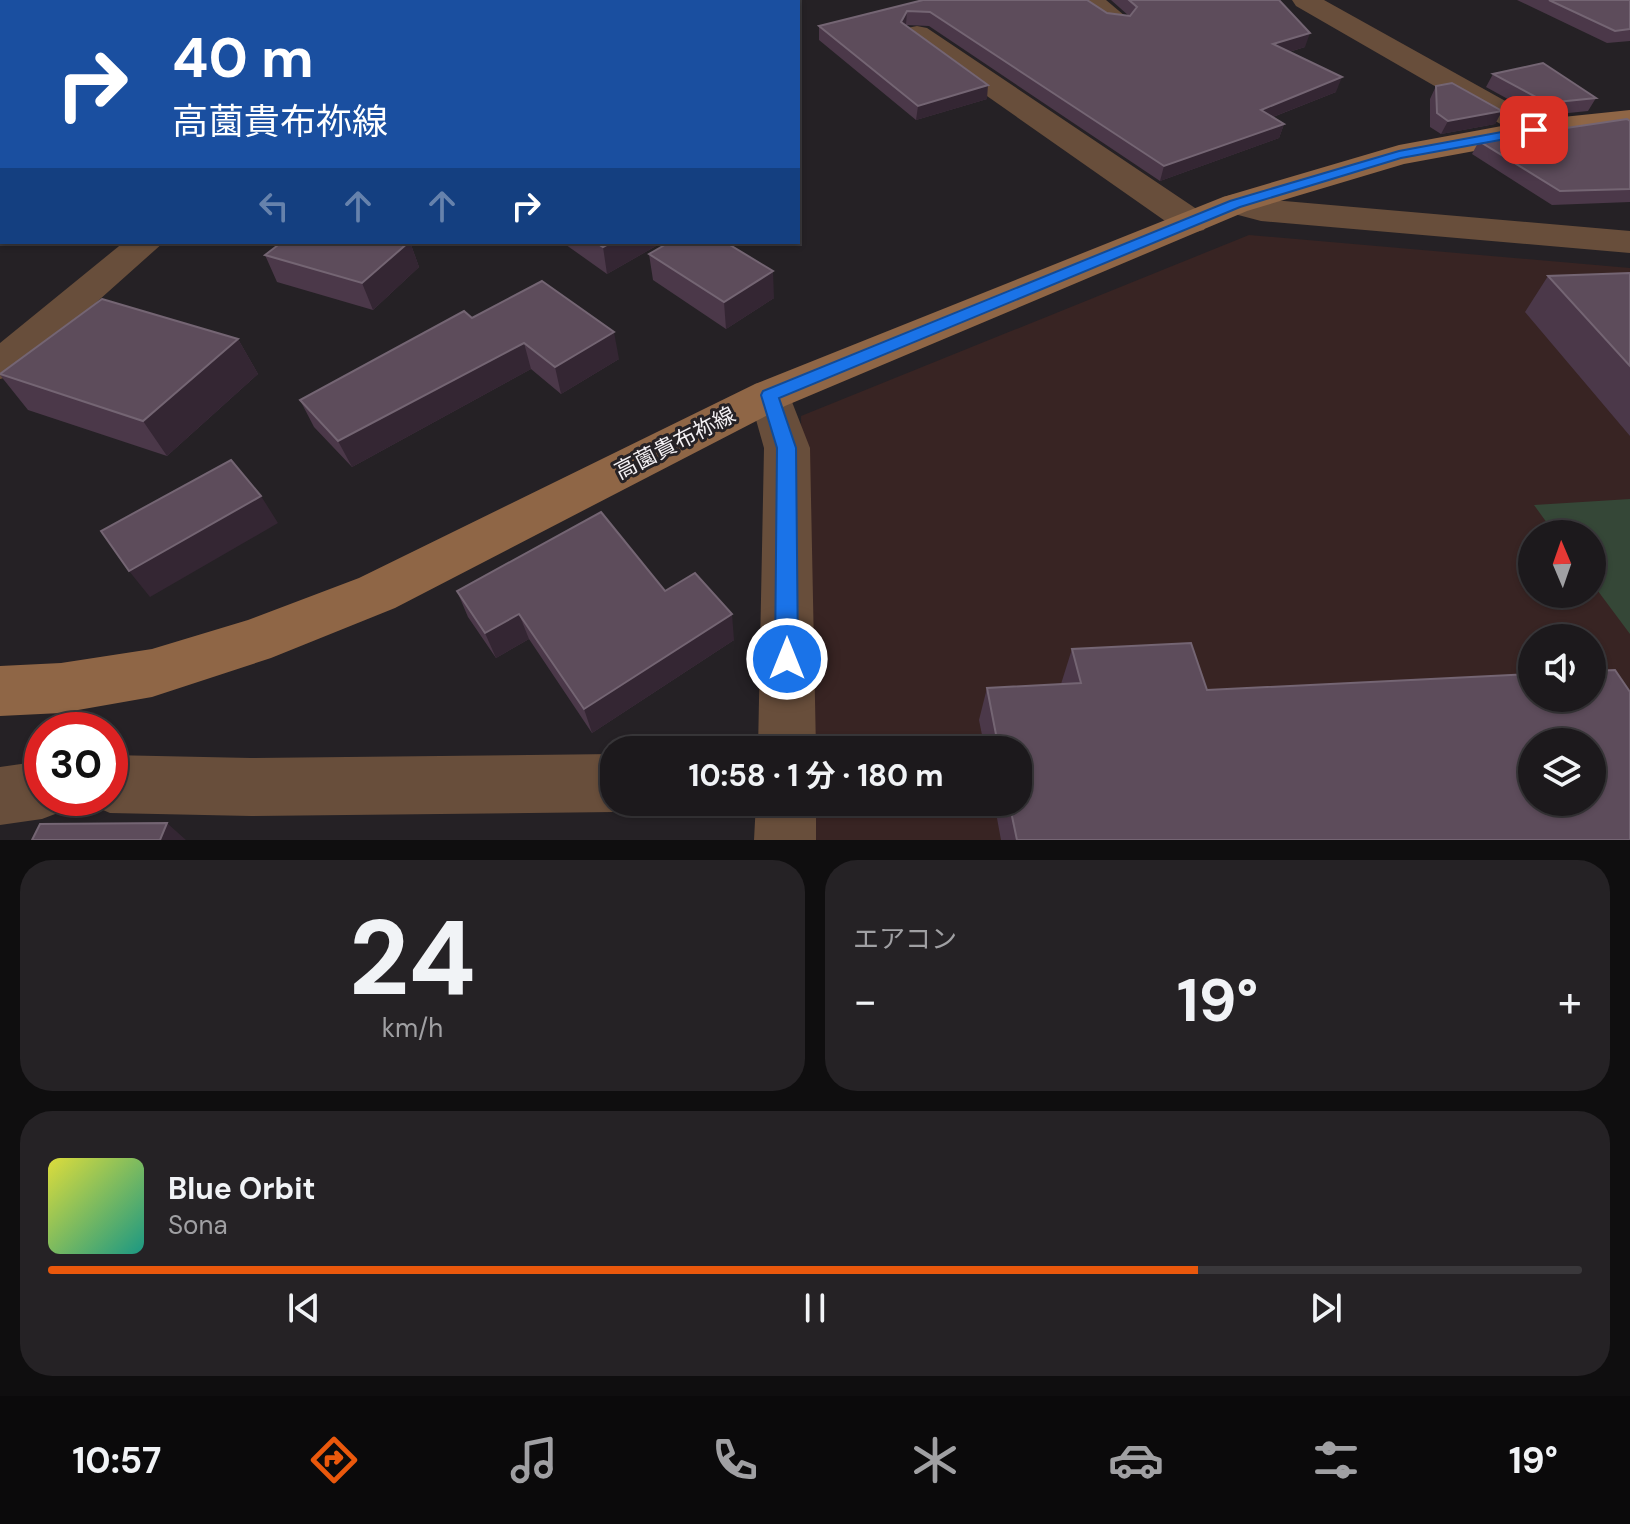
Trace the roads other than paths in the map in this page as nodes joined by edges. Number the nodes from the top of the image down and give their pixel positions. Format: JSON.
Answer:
{"nodes":[{"id":1,"x":1089,"y":0,"type":"edge"},
{"id":2,"x":1305,"y":0,"type":"edge"},
{"id":3,"x":1117,"y":21,"type":"edge"},
{"id":4,"x":917,"y":34,"type":"edge"},
{"id":5,"x":1630,"y":119,"type":"edge"},
{"id":6,"x":1534,"y":130,"type":"junction"},
{"id":7,"x":1235,"y":204,"type":"junction"},
{"id":8,"x":1191,"y":222,"type":"junction"},
{"id":9,"x":1630,"y":242,"type":"edge"},
{"id":10,"x":144,"y":244,"type":"edge"},
{"id":11,"x":0,"y":365,"type":"edge"},
{"id":12,"x":770,"y":395,"type":"junction"},
{"id":13,"x":0,"y":691,"type":"edge"},
{"id":14,"x":787,"y":736,"type":"edge"},
{"id":15,"x":600,"y":783,"type":"edge"},
{"id":16,"x":128,"y":784,"type":"edge"},
{"id":17,"x":24,"y":793,"type":"edge"},
{"id":18,"x":0,"y":796,"type":"edge"},
{"id":19,"x":786,"y":816,"type":"edge"},
{"id":20,"x":785,"y":840,"type":"edge"}],
"edges":[{"from":1,"to":3,"type":"street"},
{"from":2,"to":6,"type":"street"},
{"from":4,"to":8,"type":"street"},
{"from":5,"to":6,"type":"main road","name":"高薗貴布祢線"},
{"from":6,"to":7,"type":"main road","name":"高薗貴布祢線"},
{"from":7,"to":8,"type":"main road","name":"高薗貴布祢線"},
{"from":7,"to":9,"type":"street"},
{"from":8,"to":12,"type":"main road","name":"高薗貴布祢線"},
{"from":10,"to":11,"type":"street"},
{"from":12,"to":13,"type":"main road","name":"高薗貴布祢線"},
{"from":12,"to":14,"type":"street"},
{"from":15,"to":16,"type":"street"},
{"from":17,"to":18,"type":"street"},
{"from":19,"to":20,"type":"street"}]}
